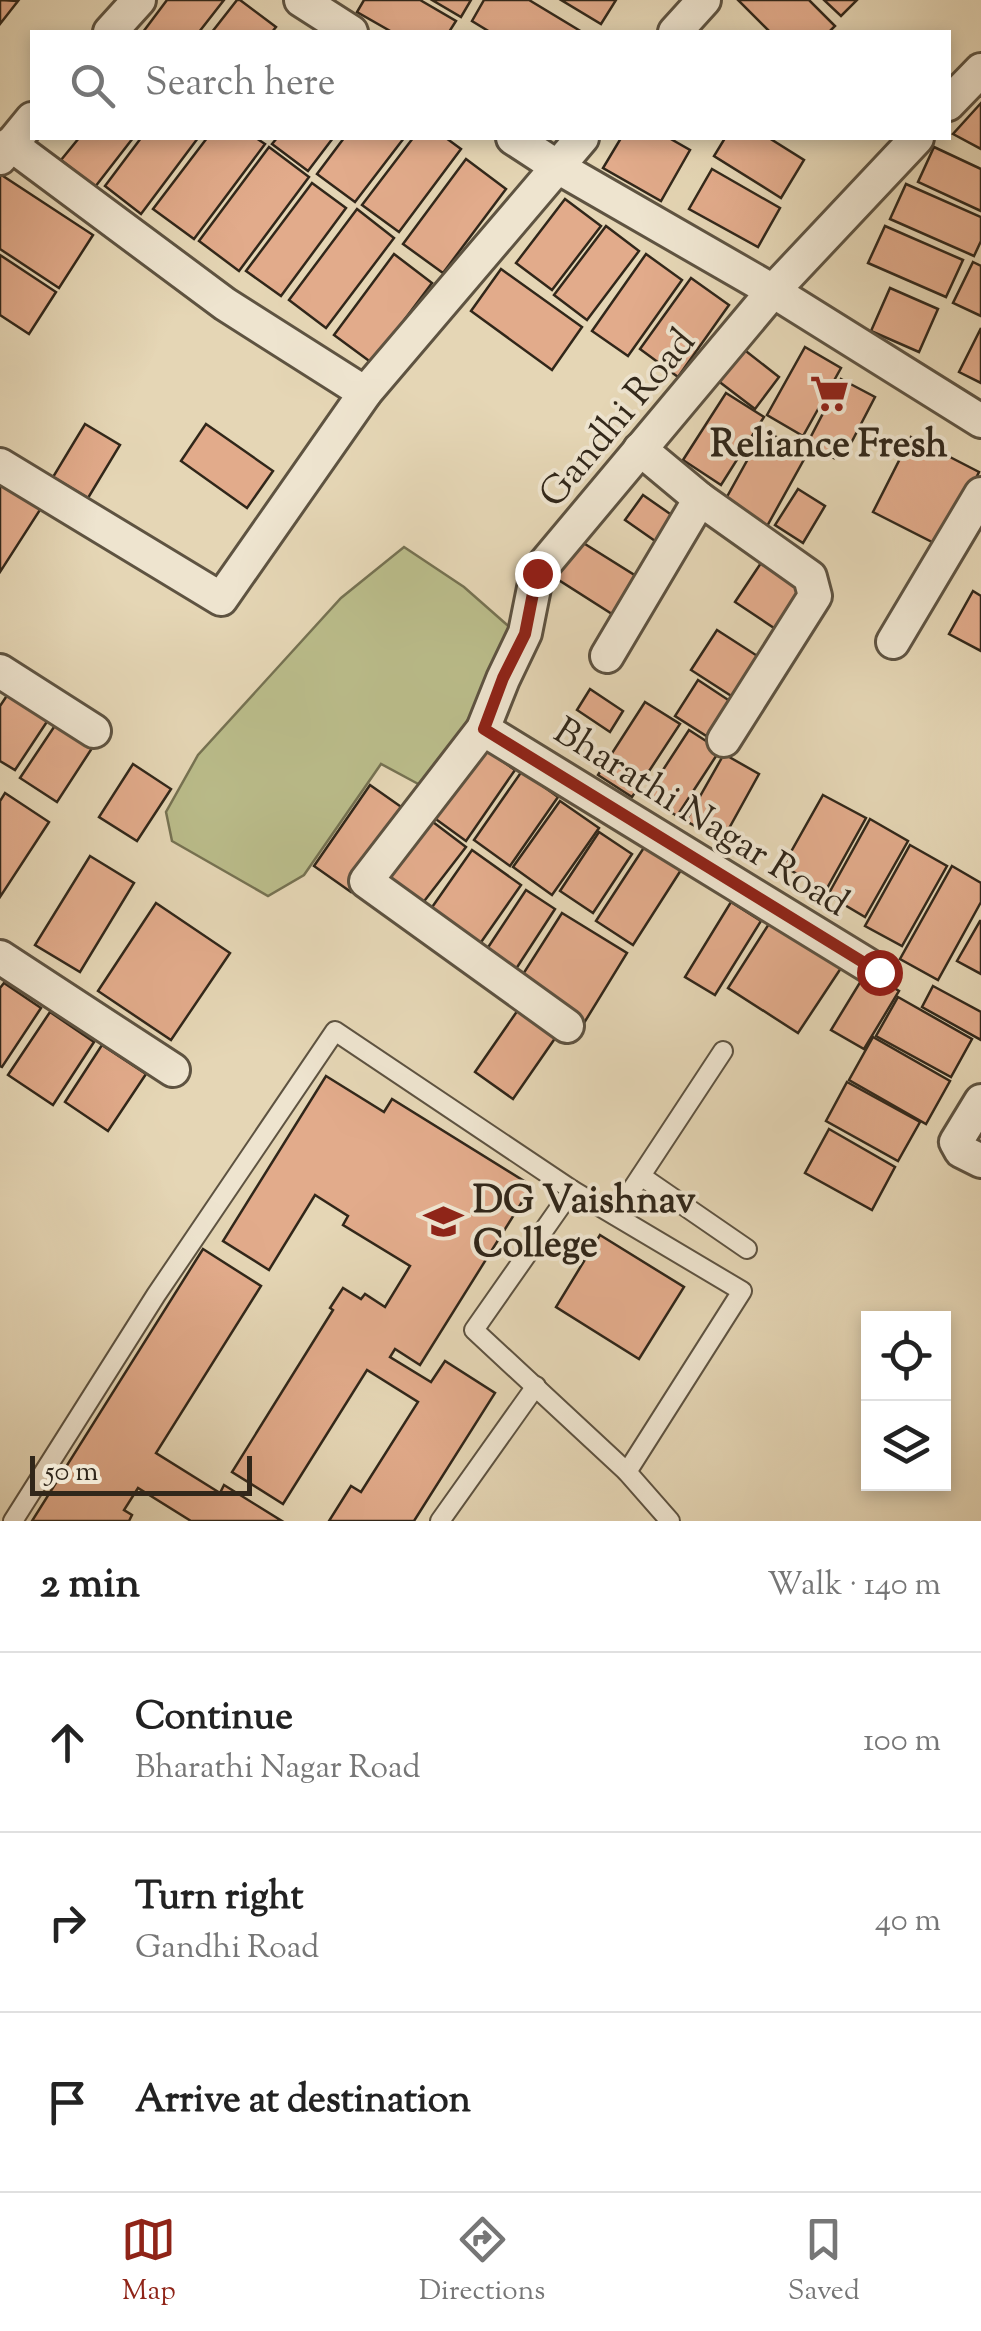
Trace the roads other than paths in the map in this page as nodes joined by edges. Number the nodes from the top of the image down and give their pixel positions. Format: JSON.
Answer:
{"nodes":[{"id":1,"x":138,"y":0,"type":"edge"},
{"id":2,"x":704,"y":0,"type":"edge"},
{"id":3,"x":306,"y":1,"type":"edge"},
{"id":4,"x":112,"y":30,"type":"edge"},
{"id":5,"x":348,"y":30,"type":"edge"},
{"id":6,"x":677,"y":30,"type":"edge"},
{"id":7,"x":981,"y":70,"type":"edge"},
{"id":8,"x":951,"y":101,"type":"edge"},
{"id":9,"x":30,"y":121,"type":"edge"},
{"id":10,"x":516,"y":140,"type":"edge"},
{"id":11,"x":580,"y":140,"type":"edge"},
{"id":12,"x":916,"y":140,"type":"edge"},
{"id":13,"x":5,"y":151,"type":"edge"},
{"id":14,"x":556,"y":166,"type":"junction"},
{"id":15,"x":774,"y":292,"type":"junction"},
{"id":16,"x":365,"y":393,"type":"junction"},
{"id":17,"x":981,"y":421,"type":"edge"},
{"id":18,"x":640,"y":449,"type":"junction"},
{"id":19,"x":0,"y":465,"type":"edge"},
{"id":20,"x":981,"y":494,"type":"edge"},
{"id":21,"x":700,"y":499,"type":"junction"},
{"id":22,"x":894,"y":642,"type":"dead end"},
{"id":23,"x":607,"y":656,"type":"dead end"},
{"id":24,"x":0,"y":671,"type":"edge"},
{"id":25,"x":484,"y":729,"type":"junction"},
{"id":26,"x":94,"y":730,"type":"dead end"},
{"id":27,"x":724,"y":740,"type":"dead end"},
{"id":28,"x":0,"y":957,"type":"edge"},
{"id":29,"x":879,"y":972,"type":"dead end"},
{"id":30,"x":567,"y":1026,"type":"dead end"},
{"id":31,"x":723,"y":1051,"type":"dead end"},
{"id":32,"x":173,"y":1070,"type":"dead end"},
{"id":33,"x":981,"y":1101,"type":"edge"},
{"id":34,"x":981,"y":1162,"type":"edge"},
{"id":35,"x":641,"y":1176,"type":"junction"},
{"id":36,"x":572,"y":1190,"type":"junction"},
{"id":37,"x":615,"y":1216,"type":"junction"},
{"id":38,"x":747,"y":1249,"type":"dead end"},
{"id":39,"x":536,"y":1386,"type":"junction"},
{"id":40,"x":628,"y":1472,"type":"junction"},
{"id":41,"x":13,"y":1521,"type":"edge"},
{"id":42,"x":440,"y":1521,"type":"edge"},
{"id":43,"x":670,"y":1521,"type":"edge"}],
"edges":[{"from":1,"to":4,"type":"street"},
{"from":2,"to":6,"type":"street"},
{"from":3,"to":5,"type":"street"},
{"from":7,"to":8,"type":"street"},
{"from":9,"to":13,"type":"street"},
{"from":10,"to":14,"type":"street"},
{"from":11,"to":14,"type":"street"},
{"from":12,"to":15,"type":"street","name":"Gandhi Road"},
{"from":13,"to":16,"type":"street"},
{"from":14,"to":15,"type":"street"},
{"from":14,"to":16,"type":"street"},
{"from":15,"to":17,"type":"street"},
{"from":15,"to":18,"type":"street","name":"Gandhi Road"},
{"from":16,"to":19,"type":"street"},
{"from":18,"to":21,"type":"street"},
{"from":18,"to":25,"type":"street","name":"Gandhi Road"},
{"from":20,"to":22,"type":"street"},
{"from":21,"to":23,"type":"street"},
{"from":21,"to":27,"type":"street"},
{"from":24,"to":26,"type":"street"},
{"from":25,"to":29,"type":"street","name":"Bharathi Nagar Road"},
{"from":25,"to":30,"type":"street","name":"Gandhi Road"},
{"from":28,"to":32,"type":"street"},
{"from":31,"to":35,"type":"lane"},
{"from":33,"to":34,"type":"street"},
{"from":35,"to":37,"type":"lane"},
{"from":35,"to":38,"type":"lane"},
{"from":36,"to":37,"type":"lane"},
{"from":36,"to":39,"type":"lane"},
{"from":36,"to":41,"type":"lane"},
{"from":37,"to":40,"type":"lane"},
{"from":39,"to":40,"type":"lane"},
{"from":39,"to":42,"type":"lane"},
{"from":40,"to":43,"type":"lane"}]}
